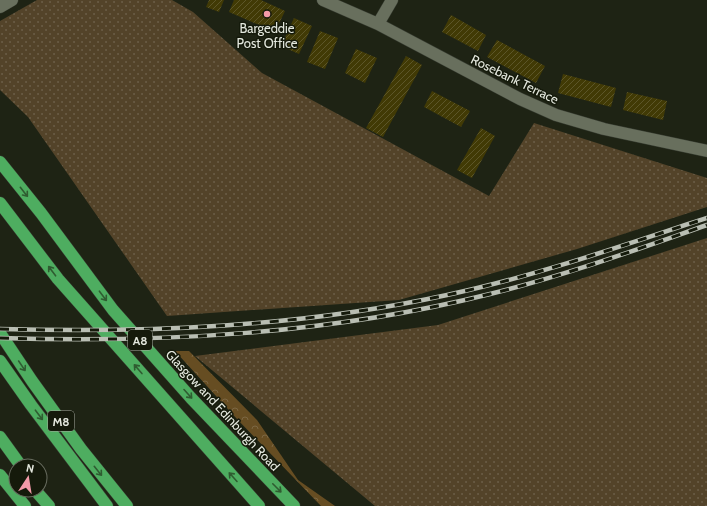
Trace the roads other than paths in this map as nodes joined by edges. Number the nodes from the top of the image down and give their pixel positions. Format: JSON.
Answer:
{"nodes":[{"id":1,"x":12,"y":0,"type":"edge"},
{"id":2,"x":323,"y":0,"type":"edge"},
{"id":3,"x":392,"y":0,"type":"edge"},
{"id":4,"x":0,"y":7,"type":"edge"},
{"id":5,"x":378,"y":24,"type":"junction"},
{"id":6,"x":707,"y":151,"type":"edge"},
{"id":7,"x":0,"y":162,"type":"edge"},
{"id":8,"x":0,"y":203,"type":"edge"},
{"id":9,"x":0,"y":333,"type":"edge"},
{"id":10,"x":0,"y":361,"type":"edge"},
{"id":11,"x":0,"y":437,"type":"edge"},
{"id":12,"x":0,"y":451,"type":"edge"},
{"id":13,"x":15,"y":458,"type":"edge"},
{"id":14,"x":8,"y":460,"type":"edge"},
{"id":15,"x":0,"y":474,"type":"edge"},
{"id":16,"x":42,"y":498,"type":"edge"},
{"id":17,"x":25,"y":506,"type":"edge"},
{"id":18,"x":50,"y":506,"type":"edge"},
{"id":19,"x":107,"y":506,"type":"edge"},
{"id":20,"x":126,"y":506,"type":"edge"},
{"id":21,"x":259,"y":506,"type":"edge"},
{"id":22,"x":294,"y":506,"type":"edge"}],
"edges":[{"from":1,"to":4,"type":"street"},
{"from":2,"to":5,"type":"street","name":"Rosebank Terrace"},
{"from":3,"to":5,"type":"street"},
{"from":5,"to":6,"type":"street","name":"Rosebank Terrace"},
{"from":7,"to":22,"type":"highway","name":"Glasgow and Edinburgh Road","number":"A8","one_way":true},
{"from":21,"to":8,"type":"highway","number":"A8","one_way":true},
{"from":9,"to":20,"type":"highway","number":"M8","one_way":true},
{"from":10,"to":19,"type":"highway","number":"M8","one_way":true},
{"from":11,"to":13,"type":"highway"},
{"from":12,"to":14,"type":"highway"},
{"from":15,"to":17,"type":"highway"},
{"from":16,"to":18,"type":"highway"}]}
